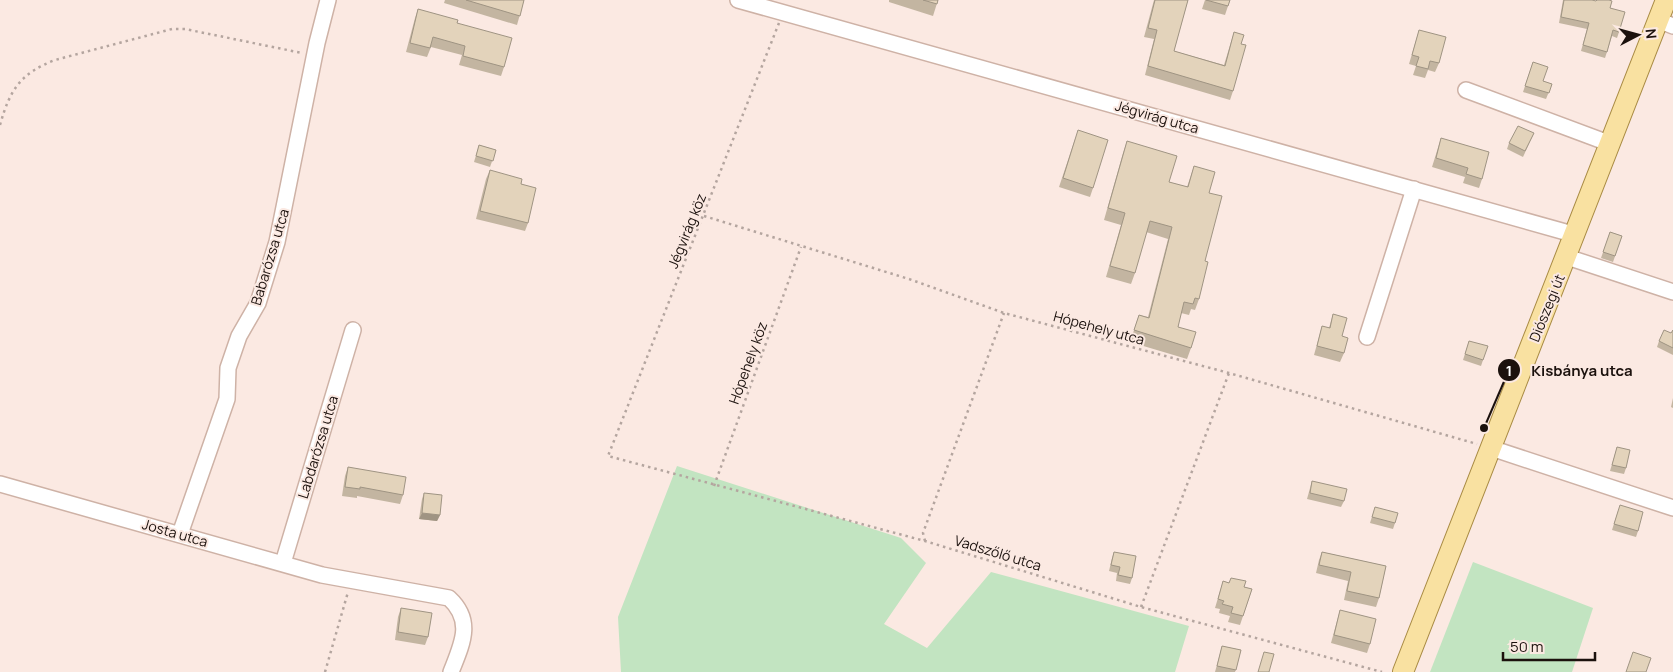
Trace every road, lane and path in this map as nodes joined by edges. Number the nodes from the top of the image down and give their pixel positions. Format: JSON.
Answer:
{"nodes":[{"id":1,"x":328,"y":0,"type":"edge"},
{"id":2,"x":738,"y":0,"type":"edge"},
{"id":3,"x":1666,"y":0,"type":"edge"},
{"id":4,"x":783,"y":13,"type":"junction"},
{"id":5,"x":1665,"y":23,"type":"edge"},
{"id":6,"x":314,"y":55,"type":"junction"},
{"id":7,"x":1466,"y":90,"type":"dead end"},
{"id":8,"x":0,"y":125,"type":"edge"},
{"id":9,"x":1611,"y":144,"type":"junction"},
{"id":10,"x":1414,"y":189,"type":"junction"},
{"id":11,"x":704,"y":216,"type":"junction"},
{"id":12,"x":1576,"y":235,"type":"junction"},
{"id":13,"x":801,"y":247,"type":"junction"},
{"id":14,"x":1567,"y":257,"type":"junction"},
{"id":15,"x":1673,"y":292,"type":"edge"},
{"id":16,"x":1004,"y":313,"type":"junction"},
{"id":17,"x":353,"y":330,"type":"dead end"},
{"id":18,"x":1367,"y":337,"type":"dead end"},
{"id":19,"x":1230,"y":373,"type":"junction"},
{"id":20,"x":1491,"y":448,"type":"junction"},
{"id":21,"x":608,"y":456,"type":"joint"},
{"id":22,"x":0,"y":484,"type":"edge"},
{"id":23,"x":714,"y":486,"type":"junction"},
{"id":24,"x":1673,"y":508,"type":"edge"},
{"id":25,"x":180,"y":534,"type":"junction"},
{"id":26,"x":925,"y":541,"type":"junction"},
{"id":27,"x":283,"y":564,"type":"junction"},
{"id":28,"x":351,"y":581,"type":"junction"},
{"id":29,"x":1141,"y":606,"type":"junction"},
{"id":30,"x":325,"y":672,"type":"edge"},
{"id":31,"x":451,"y":672,"type":"edge"},
{"id":32,"x":1382,"y":672,"type":"edge"},
{"id":33,"x":1403,"y":672,"type":"edge"}],
"edges":[{"from":1,"to":6,"type":"street","name":"Babarózsa utca"},
{"from":2,"to":4,"type":"street","name":"Jégvirág utca"},
{"from":3,"to":5,"type":"main road","name":"Diószegi út"},
{"from":4,"to":10,"type":"street","name":"Jégvirág utca"},
{"from":4,"to":11,"type":"path","name":"Jégvirág köz"},
{"from":5,"to":9,"type":"main road","name":"Diószegi út"},
{"from":6,"to":8,"type":"path"},
{"from":6,"to":25,"type":"street","name":"Babarózsa utca"},
{"from":7,"to":9,"type":"street"},
{"from":9,"to":12,"type":"main road","name":"Diószegi út"},
{"from":10,"to":12,"type":"street","name":"Jégvirág utca"},
{"from":10,"to":18,"type":"street"},
{"from":11,"to":13,"type":"path","name":"Hópehely utca"},
{"from":11,"to":21,"type":"path","name":"Jégvirág köz"},
{"from":12,"to":14,"type":"main road","name":"Diószegi út"},
{"from":13,"to":16,"type":"path","name":"Hópehely utca"},
{"from":13,"to":23,"type":"path","name":"Hópehely köz"},
{"from":14,"to":15,"type":"street"},
{"from":14,"to":20,"type":"main road","name":"Diószegi út"},
{"from":16,"to":19,"type":"path","name":"Hópehely utca"},
{"from":16,"to":26,"type":"path"},
{"from":17,"to":27,"type":"street","name":"Labdarózsa utca"},
{"from":19,"to":20,"type":"path","name":"Hópehely utca"},
{"from":19,"to":29,"type":"path"},
{"from":20,"to":24,"type":"street"},
{"from":20,"to":33,"type":"main road","name":"Diószegi út"},
{"from":21,"to":23,"type":"path","name":"Vadszőlő utca"},
{"from":22,"to":25,"type":"street","name":"Josta utca"},
{"from":23,"to":26,"type":"path","name":"Vadszőlő utca"},
{"from":25,"to":27,"type":"street","name":"Josta utca"},
{"from":26,"to":29,"type":"path","name":"Vadszőlő utca"},
{"from":27,"to":28,"type":"street","name":"Josta utca"},
{"from":28,"to":30,"type":"path"},
{"from":28,"to":31,"type":"street","name":"Josta utca"},
{"from":29,"to":32,"type":"path","name":"Vadszőlő utca"}]}
